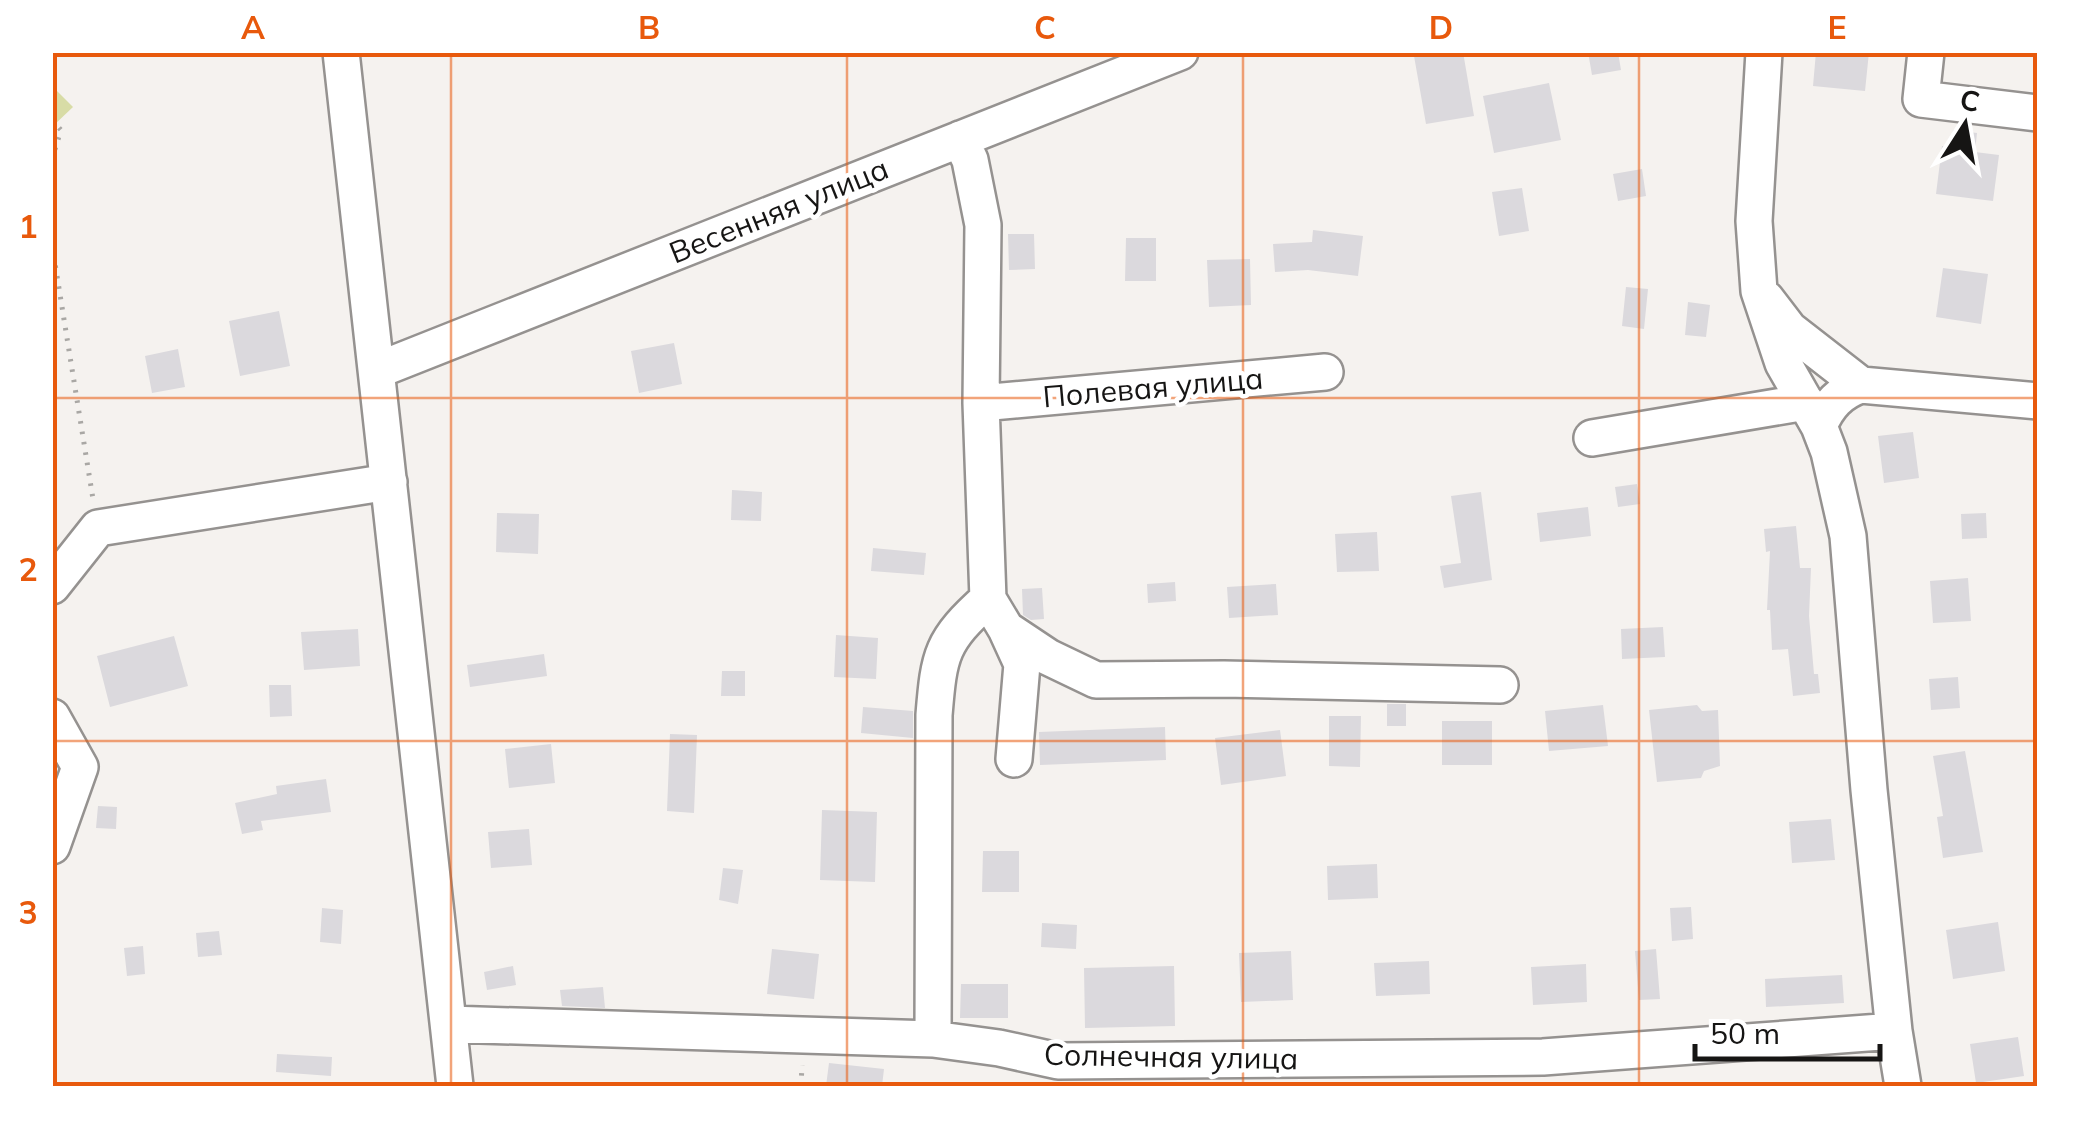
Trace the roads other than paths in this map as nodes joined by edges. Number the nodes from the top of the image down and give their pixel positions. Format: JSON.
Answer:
{"nodes":[{"id":1,"x":341,"y":52,"type":"edge"},
{"id":2,"x":1180,"y":52,"type":"edge"},
{"id":3,"x":1764,"y":52,"type":"edge"},
{"id":4,"x":1926,"y":52,"type":"edge"},
{"id":5,"x":2038,"y":113,"type":"edge"},
{"id":6,"x":960,"y":139,"type":"junction"},
{"id":7,"x":1759,"y":291,"type":"junction"},
{"id":8,"x":378,"y":370,"type":"junction"},
{"id":9,"x":1325,"y":372,"type":"dead end"},
{"id":10,"x":1861,"y":385,"type":"junction"},
{"id":11,"x":2038,"y":401,"type":"edge"},
{"id":12,"x":981,"y":403,"type":"junction"},
{"id":13,"x":1812,"y":414,"type":"junction"},
{"id":14,"x":1592,"y":438,"type":"dead end"},
{"id":15,"x":389,"y":482,"type":"junction"},
{"id":16,"x":52,"y":586,"type":"edge"},
{"id":17,"x":997,"y":614,"type":"junction"},
{"id":18,"x":1500,"y":685,"type":"dead end"},
{"id":19,"x":52,"y":717,"type":"edge"},
{"id":20,"x":1014,"y":759,"type":"dead end"},
{"id":21,"x":52,"y":846,"type":"edge"},
{"id":22,"x":448,"y":1024,"type":"junction"},
{"id":23,"x":1894,"y":1030,"type":"junction"},
{"id":24,"x":933,"y":1039,"type":"junction"},
{"id":25,"x":455,"y":1086,"type":"edge"},
{"id":26,"x":1903,"y":1086,"type":"edge"}],
"edges":[{"from":1,"to":8,"type":"street"},
{"from":2,"to":6,"type":"street","name":"Весенняя улица"},
{"from":3,"to":7,"type":"street"},
{"from":4,"to":5,"type":"street"},
{"from":6,"to":8,"type":"street","name":"Весенняя улица"},
{"from":6,"to":12,"type":"street"},
{"from":7,"to":10,"type":"street"},
{"from":7,"to":13,"type":"street"},
{"from":8,"to":15,"type":"street"},
{"from":9,"to":12,"type":"street","name":"Полевая улица"},
{"from":10,"to":11,"type":"street"},
{"from":10,"to":13,"type":"street"},
{"from":12,"to":17,"type":"street"},
{"from":13,"to":14,"type":"street"},
{"from":13,"to":23,"type":"street"},
{"from":15,"to":16,"type":"street"},
{"from":15,"to":22,"type":"street"},
{"from":17,"to":18,"type":"street"},
{"from":17,"to":20,"type":"street"},
{"from":17,"to":24,"type":"street"},
{"from":19,"to":21,"type":"street"},
{"from":22,"to":24,"type":"street","name":"Солнечная улица"},
{"from":22,"to":25,"type":"street"},
{"from":23,"to":24,"type":"street","name":"Солнечная улица"},
{"from":23,"to":26,"type":"street"}]}
